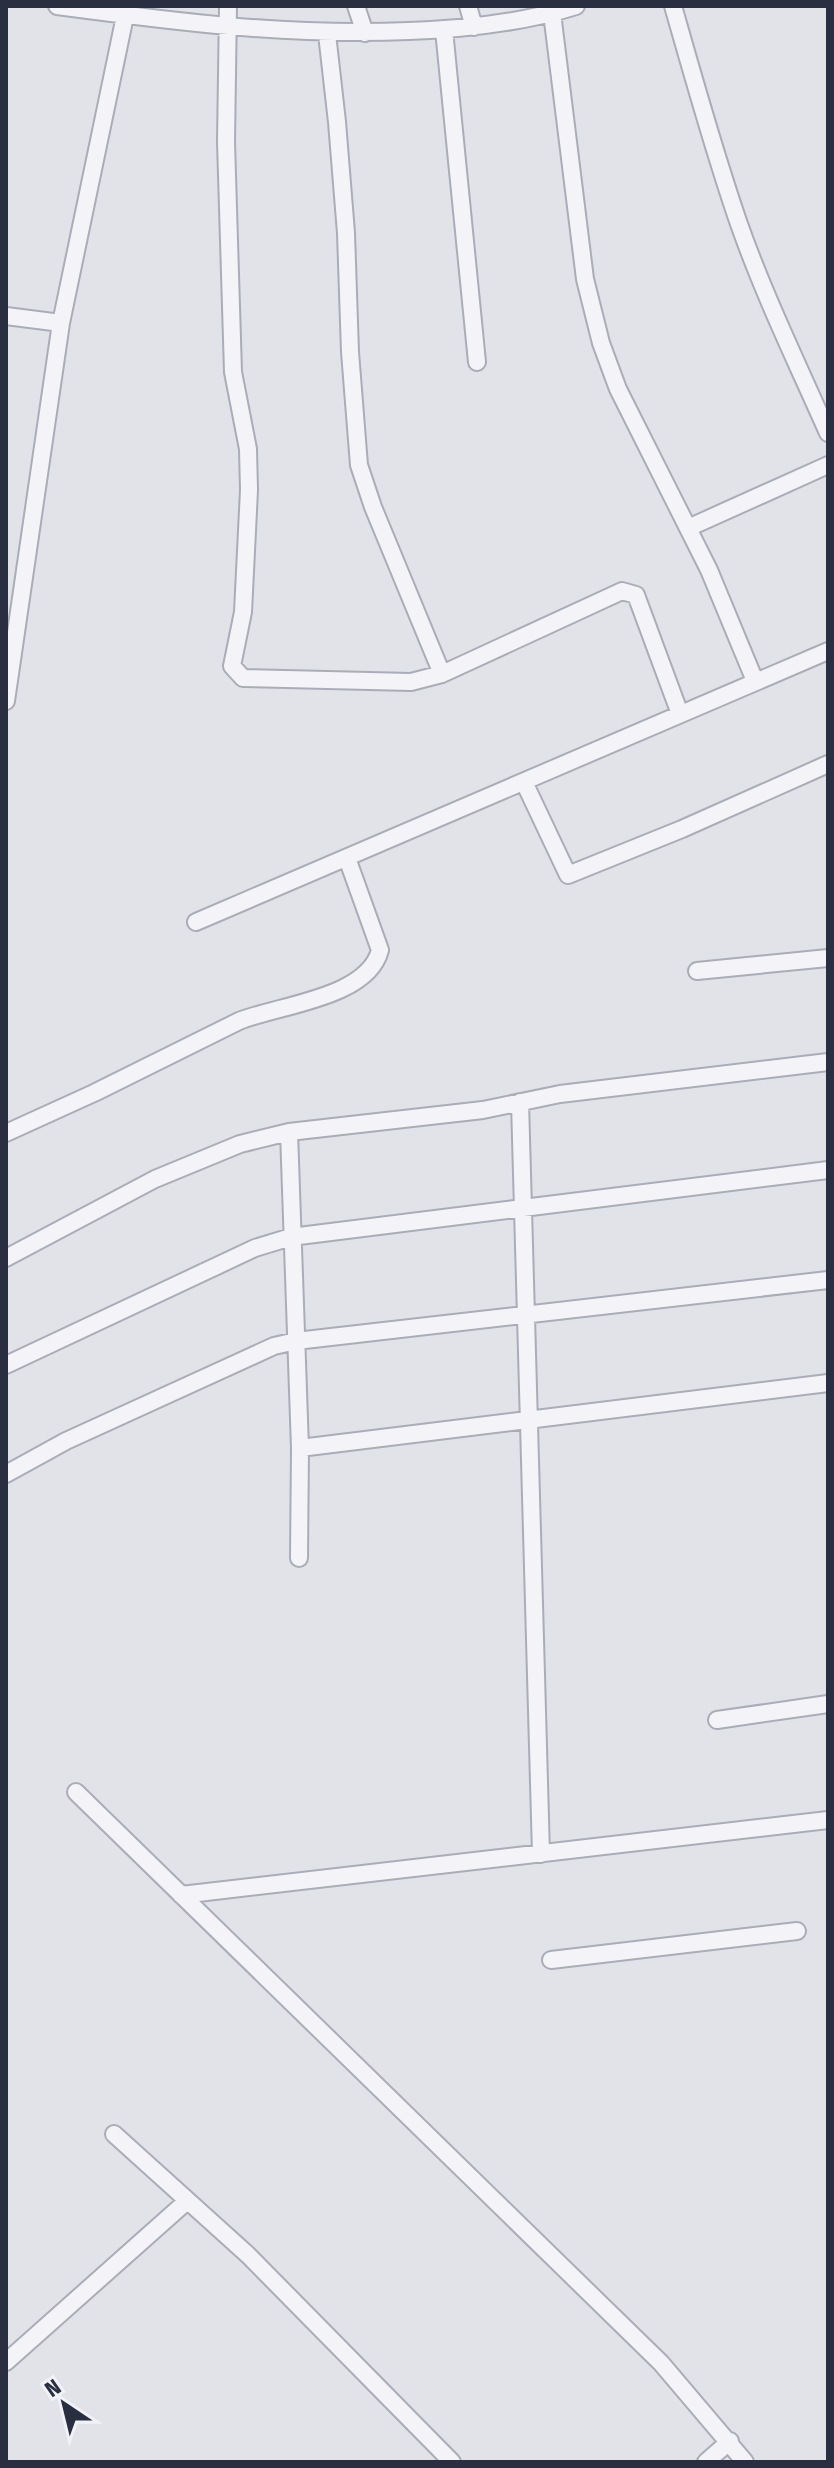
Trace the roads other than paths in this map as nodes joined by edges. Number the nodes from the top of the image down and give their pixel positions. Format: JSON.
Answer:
{"nodes":[{"id":1,"x":57,"y":6,"type":"edge"},
{"id":2,"x":228,"y":6,"type":"edge"},
{"id":3,"x":356,"y":6,"type":"edge"},
{"id":4,"x":468,"y":6,"type":"edge"},
{"id":5,"x":576,"y":6,"type":"edge"},
{"id":6,"x":673,"y":6,"type":"edge"},
{"id":7,"x":552,"y":13,"type":"junction"},
{"id":8,"x":125,"y":16,"type":"junction"},
{"id":9,"x":474,"y":27,"type":"junction"},
{"id":10,"x":229,"y":28,"type":"junction"},
{"id":11,"x":444,"y":30,"type":"junction"},
{"id":12,"x":365,"y":33,"type":"junction"},
{"id":13,"x":327,"y":34,"type":"junction"},
{"id":14,"x":6,"y":316,"type":"edge"},
{"id":15,"x":61,"y":323,"type":"junction"},
{"id":16,"x":477,"y":362,"type":"dead end"},
{"id":17,"x":828,"y":433,"type":"edge"},
{"id":18,"x":828,"y":465,"type":"edge"},
{"id":19,"x":688,"y":528,"type":"junction"},
{"id":20,"x":828,"y":651,"type":"edge"},
{"id":21,"x":442,"y":674,"type":"junction"},
{"id":22,"x":755,"y":681,"type":"junction"},
{"id":23,"x":6,"y":701,"type":"edge"},
{"id":24,"x":680,"y":714,"type":"junction"},
{"id":25,"x":828,"y":764,"type":"edge"},
{"id":26,"x":524,"y":782,"type":"junction"},
{"id":27,"x":347,"y":858,"type":"junction"},
{"id":28,"x":196,"y":922,"type":"dead end"},
{"id":29,"x":828,"y":958,"type":"edge"},
{"id":30,"x":697,"y":971,"type":"dead end"},
{"id":31,"x":828,"y":1062,"type":"edge"},
{"id":32,"x":520,"y":1102,"type":"junction"},
{"id":33,"x":289,"y":1132,"type":"junction"},
{"id":34,"x":6,"y":1133,"type":"edge"},
{"id":35,"x":828,"y":1170,"type":"edge"},
{"id":36,"x":523,"y":1207,"type":"junction"},
{"id":37,"x":291,"y":1237,"type":"junction"},
{"id":38,"x":6,"y":1258,"type":"edge"},
{"id":39,"x":828,"y":1280,"type":"edge"},
{"id":40,"x":526,"y":1315,"type":"junction"},
{"id":41,"x":296,"y":1341,"type":"junction"},
{"id":42,"x":6,"y":1365,"type":"edge"},
{"id":43,"x":828,"y":1383,"type":"edge"},
{"id":44,"x":529,"y":1420,"type":"junction"},
{"id":45,"x":300,"y":1448,"type":"junction"},
{"id":46,"x":6,"y":1474,"type":"edge"},
{"id":47,"x":299,"y":1558,"type":"dead end"},
{"id":48,"x":828,"y":1704,"type":"edge"},
{"id":49,"x":717,"y":1720,"type":"dead end"},
{"id":50,"x":76,"y":1792,"type":"dead end"},
{"id":51,"x":828,"y":1820,"type":"edge"},
{"id":52,"x":541,"y":1854,"type":"junction"},
{"id":53,"x":181,"y":1895,"type":"junction"},
{"id":54,"x":797,"y":1931,"type":"dead end"},
{"id":55,"x":551,"y":1960,"type":"dead end"},
{"id":56,"x":114,"y":2134,"type":"dead end"},
{"id":57,"x":187,"y":2201,"type":"junction"},
{"id":58,"x":6,"y":2362,"type":"edge"},
{"id":59,"x":730,"y":2441,"type":"junction"},
{"id":60,"x":452,"y":2462,"type":"edge"},
{"id":61,"x":706,"y":2462,"type":"edge"},
{"id":62,"x":745,"y":2462,"type":"edge"}],
"edges":[{"from":1,"to":8,"type":"street"},
{"from":2,"to":10,"type":"street"},
{"from":3,"to":12,"type":"street"},
{"from":4,"to":9,"type":"street"},
{"from":5,"to":7,"type":"street"},
{"from":6,"to":17,"type":"street"},
{"from":7,"to":9,"type":"street"},
{"from":7,"to":19,"type":"street"},
{"from":8,"to":10,"type":"street"},
{"from":8,"to":15,"type":"street"},
{"from":9,"to":11,"type":"street"},
{"from":10,"to":13,"type":"street"},
{"from":10,"to":21,"type":"street"},
{"from":11,"to":12,"type":"street"},
{"from":11,"to":16,"type":"street"},
{"from":12,"to":13,"type":"street"},
{"from":13,"to":21,"type":"street"},
{"from":14,"to":15,"type":"street"},
{"from":15,"to":23,"type":"street"},
{"from":18,"to":19,"type":"street"},
{"from":19,"to":22,"type":"street"},
{"from":20,"to":22,"type":"street"},
{"from":21,"to":24,"type":"street"},
{"from":22,"to":24,"type":"street"},
{"from":24,"to":26,"type":"street"},
{"from":25,"to":26,"type":"street"},
{"from":26,"to":27,"type":"street"},
{"from":27,"to":28,"type":"street"},
{"from":27,"to":34,"type":"street"},
{"from":29,"to":30,"type":"street"},
{"from":31,"to":32,"type":"street"},
{"from":32,"to":33,"type":"street"},
{"from":32,"to":36,"type":"street"},
{"from":33,"to":37,"type":"street"},
{"from":33,"to":38,"type":"street"},
{"from":35,"to":36,"type":"street"},
{"from":36,"to":37,"type":"street"},
{"from":36,"to":40,"type":"street"},
{"from":37,"to":41,"type":"street"},
{"from":37,"to":42,"type":"street"},
{"from":39,"to":40,"type":"street"},
{"from":40,"to":41,"type":"street"},
{"from":40,"to":44,"type":"street"},
{"from":41,"to":45,"type":"street"},
{"from":41,"to":46,"type":"street"},
{"from":43,"to":44,"type":"street"},
{"from":44,"to":45,"type":"street"},
{"from":44,"to":52,"type":"street"},
{"from":45,"to":47,"type":"street"},
{"from":48,"to":49,"type":"street"},
{"from":50,"to":53,"type":"street"},
{"from":51,"to":52,"type":"street"},
{"from":52,"to":53,"type":"street"},
{"from":53,"to":59,"type":"street"},
{"from":54,"to":55,"type":"street"},
{"from":56,"to":57,"type":"street"},
{"from":57,"to":58,"type":"street"},
{"from":57,"to":60,"type":"street"},
{"from":59,"to":61,"type":"street"},
{"from":59,"to":62,"type":"street"}]}
